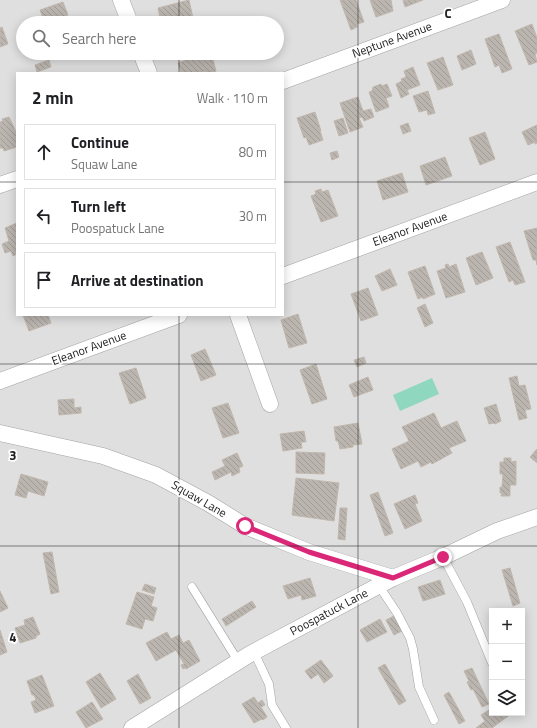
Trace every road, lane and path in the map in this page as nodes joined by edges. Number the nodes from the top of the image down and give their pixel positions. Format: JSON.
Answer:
{"nodes":[{"id":1,"x":121,"y":0,"type":"edge"},
{"id":2,"x":502,"y":0,"type":"edge"},
{"id":3,"x":127,"y":16,"type":"edge"},
{"id":4,"x":144,"y":60,"type":"edge"},
{"id":5,"x":149,"y":72,"type":"edge"},
{"id":6,"x":284,"y":80,"type":"edge"},
{"id":7,"x":16,"y":179,"type":"edge"},
{"id":8,"x":537,"y":182,"type":"edge"},
{"id":9,"x":0,"y":185,"type":"edge"},
{"id":10,"x":284,"y":276,"type":"edge"},
{"id":11,"x":176,"y":316,"type":"edge"},
{"id":12,"x":238,"y":316,"type":"edge"},
{"id":13,"x":0,"y":381,"type":"edge"},
{"id":14,"x":270,"y":404,"type":"dead end"},
{"id":15,"x":0,"y":433,"type":"edge"},
{"id":16,"x":537,"y":517,"type":"edge"},
{"id":17,"x":443,"y":557,"type":"junction"},
{"id":18,"x":393,"y":578,"type":"junction"},
{"id":19,"x":379,"y":586,"type":"junction"},
{"id":20,"x":192,"y":587,"type":"dead end"},
{"id":21,"x":254,"y":652,"type":"junction"},
{"id":22,"x":489,"y":656,"type":"edge"},
{"id":23,"x":238,"y":661,"type":"junction"},
{"id":24,"x":434,"y":720,"type":"dead end"},
{"id":25,"x":142,"y":725,"type":"edge"},
{"id":26,"x":286,"y":728,"type":"edge"}],
"edges":[{"from":1,"to":3,"type":"street"},
{"from":2,"to":6,"type":"street","name":"Neptune Avenue"},
{"from":4,"to":5,"type":"street"},
{"from":7,"to":9,"type":"street"},
{"from":8,"to":10,"type":"street","name":"Eleanor Avenue"},
{"from":11,"to":13,"type":"street","name":"Eleanor Avenue"},
{"from":12,"to":14,"type":"street"},
{"from":15,"to":18,"type":"street","name":"Squaw Lane"},
{"from":16,"to":17,"type":"street","name":"Poospatuck Lane"},
{"from":17,"to":18,"type":"street","name":"Poospatuck Lane"},
{"from":17,"to":22,"type":"lane"},
{"from":18,"to":19,"type":"street","name":"Poospatuck Lane"},
{"from":19,"to":21,"type":"street","name":"Poospatuck Lane"},
{"from":19,"to":24,"type":"lane"},
{"from":20,"to":23,"type":"lane"},
{"from":21,"to":23,"type":"street","name":"Poospatuck Lane"},
{"from":21,"to":26,"type":"lane"},
{"from":23,"to":25,"type":"street","name":"Poospatuck Lane"}]}
